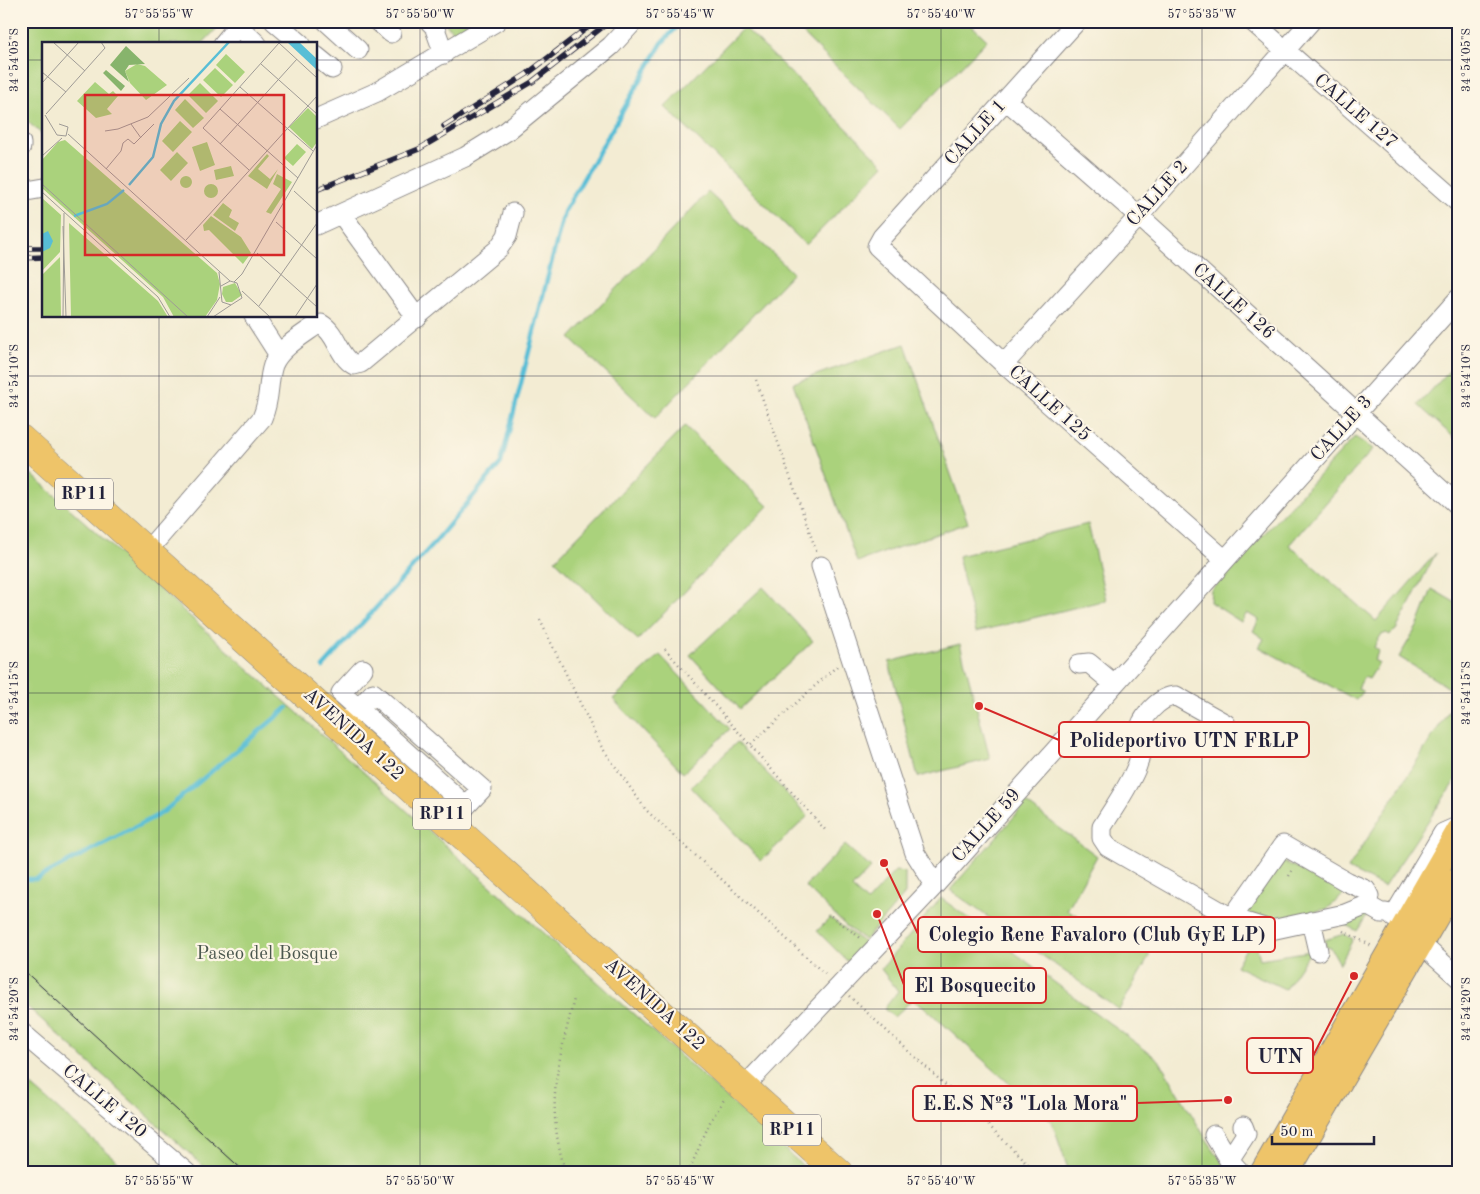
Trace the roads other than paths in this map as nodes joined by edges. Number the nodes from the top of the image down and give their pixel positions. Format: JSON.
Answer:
{"nodes":[{"id":1,"x":274,"y":21,"type":"edge"},
{"id":2,"x":326,"y":21,"type":"edge"},
{"id":3,"x":429,"y":21,"type":"edge"},
{"id":4,"x":497,"y":21,"type":"edge"},
{"id":5,"x":634,"y":21,"type":"edge"},
{"id":6,"x":1077,"y":21,"type":"edge"},
{"id":7,"x":1252,"y":21,"type":"edge"},
{"id":8,"x":1310,"y":21,"type":"edge"},
{"id":9,"x":240,"y":24,"type":"edge"},
{"id":10,"x":225,"y":42,"type":"edge"},
{"id":11,"x":255,"y":42,"type":"edge"},
{"id":12,"x":299,"y":42,"type":"edge"},
{"id":13,"x":358,"y":50,"type":"dead end"},
{"id":14,"x":1284,"y":50,"type":"junction"},
{"id":15,"x":444,"y":54,"type":"junction"},
{"id":16,"x":318,"y":58,"type":"edge"},
{"id":17,"x":332,"y":69,"type":"dead end"},
{"id":18,"x":1006,"y":100,"type":"junction"},
{"id":19,"x":318,"y":118,"type":"edge"},
{"id":20,"x":21,"y":143,"type":"edge"},
{"id":21,"x":21,"y":148,"type":"edge"},
{"id":22,"x":42,"y":188,"type":"edge"},
{"id":23,"x":21,"y":192,"type":"edge"},
{"id":24,"x":1459,"y":203,"type":"edge"},
{"id":25,"x":513,"y":213,"type":"dead end"},
{"id":26,"x":342,"y":215,"type":"junction"},
{"id":27,"x":1139,"y":216,"type":"junction"},
{"id":28,"x":318,"y":224,"type":"edge"},
{"id":29,"x":877,"y":246,"type":"joint"},
{"id":30,"x":1459,"y":298,"type":"edge"},
{"id":31,"x":255,"y":318,"type":"edge"},
{"id":32,"x":417,"y":318,"type":"junction"},
{"id":33,"x":279,"y":355,"type":"junction"},
{"id":34,"x":1004,"y":364,"type":"junction"},
{"id":35,"x":1356,"y":414,"type":"junction"},
{"id":36,"x":21,"y":438,"type":"edge"},
{"id":37,"x":1459,"y":506,"type":"edge"},
{"id":38,"x":148,"y":550,"type":"junction"},
{"id":39,"x":1224,"y":559,"type":"junction"},
{"id":40,"x":821,"y":566,"type":"road end"},
{"id":41,"x":1079,"y":664,"type":"dead end"},
{"id":42,"x":363,"y":669,"type":"dead end"},
{"id":43,"x":1114,"y":684,"type":"junction"},
{"id":44,"x":388,"y":706,"type":"junction"},
{"id":45,"x":351,"y":717,"type":"junction"},
{"id":46,"x":374,"y":722,"type":"junction"},
{"id":47,"x":1226,"y":724,"type":"dead end"},
{"id":48,"x":458,"y":809,"type":"junction"},
{"id":49,"x":1459,"y":826,"type":"edge"},
{"id":50,"x":1459,"y":830,"type":"edge"},
{"id":51,"x":1459,"y":878,"type":"edge"},
{"id":52,"x":935,"y":885,"type":"junction"},
{"id":53,"x":1360,"y":901,"type":"junction"},
{"id":54,"x":1233,"y":917,"type":"junction"},
{"id":55,"x":1394,"y":918,"type":"junction"},
{"id":56,"x":1420,"y":944,"type":"junction"},
{"id":57,"x":1459,"y":978,"type":"edge"},
{"id":58,"x":21,"y":1032,"type":"edge"},
{"id":59,"x":740,"y":1083,"type":"junction"},
{"id":60,"x":1243,"y":1126,"type":"dead end"},
{"id":61,"x":1214,"y":1135,"type":"dead end"},
{"id":62,"x":1235,"y":1166,"type":"edge"},
{"id":63,"x":187,"y":1173,"type":"edge"},
{"id":64,"x":840,"y":1173,"type":"edge"},
{"id":65,"x":1262,"y":1173,"type":"edge"},
{"id":66,"x":1287,"y":1173,"type":"edge"}],
"edges":[{"from":1,"to":12,"type":"street"},
{"from":2,"to":13,"type":"street"},
{"from":3,"to":15,"type":"street"},
{"from":4,"to":15,"type":"street"},
{"from":5,"to":26,"type":"street"},
{"from":6,"to":18,"type":"street","name":"CALLE 1"},
{"from":7,"to":14,"type":"street","name":"CALLE 127"},
{"from":8,"to":14,"type":"street","name":"CALLE 2"},
{"from":9,"to":10,"type":"street"},
{"from":9,"to":11,"type":"street"},
{"from":14,"to":24,"type":"street","name":"CALLE 127"},
{"from":14,"to":27,"type":"street","name":"CALLE 2"},
{"from":15,"to":19,"type":"street"},
{"from":16,"to":17,"type":"street"},
{"from":18,"to":27,"type":"street","name":"CALLE 126"},
{"from":18,"to":29,"type":"street","name":"CALLE 1"},
{"from":20,"to":21,"type":"street"},
{"from":22,"to":23,"type":"street"},
{"from":25,"to":32,"type":"street"},
{"from":26,"to":28,"type":"street"},
{"from":26,"to":32,"type":"street"},
{"from":27,"to":34,"type":"street","name":"CALLE 2"},
{"from":27,"to":35,"type":"street","name":"CALLE 126"},
{"from":29,"to":34,"type":"street","name":"CALLE 125"},
{"from":30,"to":35,"type":"street","name":"CALLE 3"},
{"from":31,"to":33,"type":"street"},
{"from":32,"to":33,"type":"street"},
{"from":33,"to":38,"type":"street"},
{"from":34,"to":39,"type":"street","name":"CALLE 125"},
{"from":35,"to":37,"type":"street","name":"CALLE 126"},
{"from":35,"to":39,"type":"street","name":"CALLE 3"},
{"from":36,"to":38,"type":"highway","name":"AVENIDA 122","number":"RP11"},
{"from":38,"to":45,"type":"highway","name":"AVENIDA 122","number":"RP11"},
{"from":39,"to":43,"type":"street","name":"CALLE 59"},
{"from":40,"to":52,"type":"street"},
{"from":41,"to":43,"type":"street"},
{"from":42,"to":45,"type":"street"},
{"from":43,"to":52,"type":"street","name":"CALLE 59"},
{"from":44,"to":45,"type":"street"},
{"from":44,"to":46,"type":"street"},
{"from":44,"to":48,"type":"street"},
{"from":45,"to":46,"type":"street"},
{"from":45,"to":48,"type":"highway","name":"AVENIDA 122","number":"RP11"},
{"from":46,"to":48,"type":"street"},
{"from":47,"to":54,"type":"street"},
{"from":48,"to":59,"type":"highway","name":"AVENIDA 122","number":"RP11"},
{"from":49,"to":55,"type":"street"},
{"from":50,"to":55,"type":"main road"},
{"from":51,"to":56,"type":"main road"},
{"from":52,"to":59,"type":"street","name":"CALLE 59"},
{"from":53,"to":54,"type":"street"},
{"from":53,"to":54,"type":"street"},
{"from":53,"to":54,"type":"street"},
{"from":53,"to":55,"type":"street"},
{"from":55,"to":65,"type":"main road"},
{"from":56,"to":57,"type":"street"},
{"from":56,"to":66,"type":"main road"},
{"from":58,"to":63,"type":"street","name":"CALLE 120"},
{"from":59,"to":64,"type":"highway","name":"AVENIDA 122","number":"RP11"},
{"from":60,"to":62,"type":"street"},
{"from":61,"to":62,"type":"street"}]}
